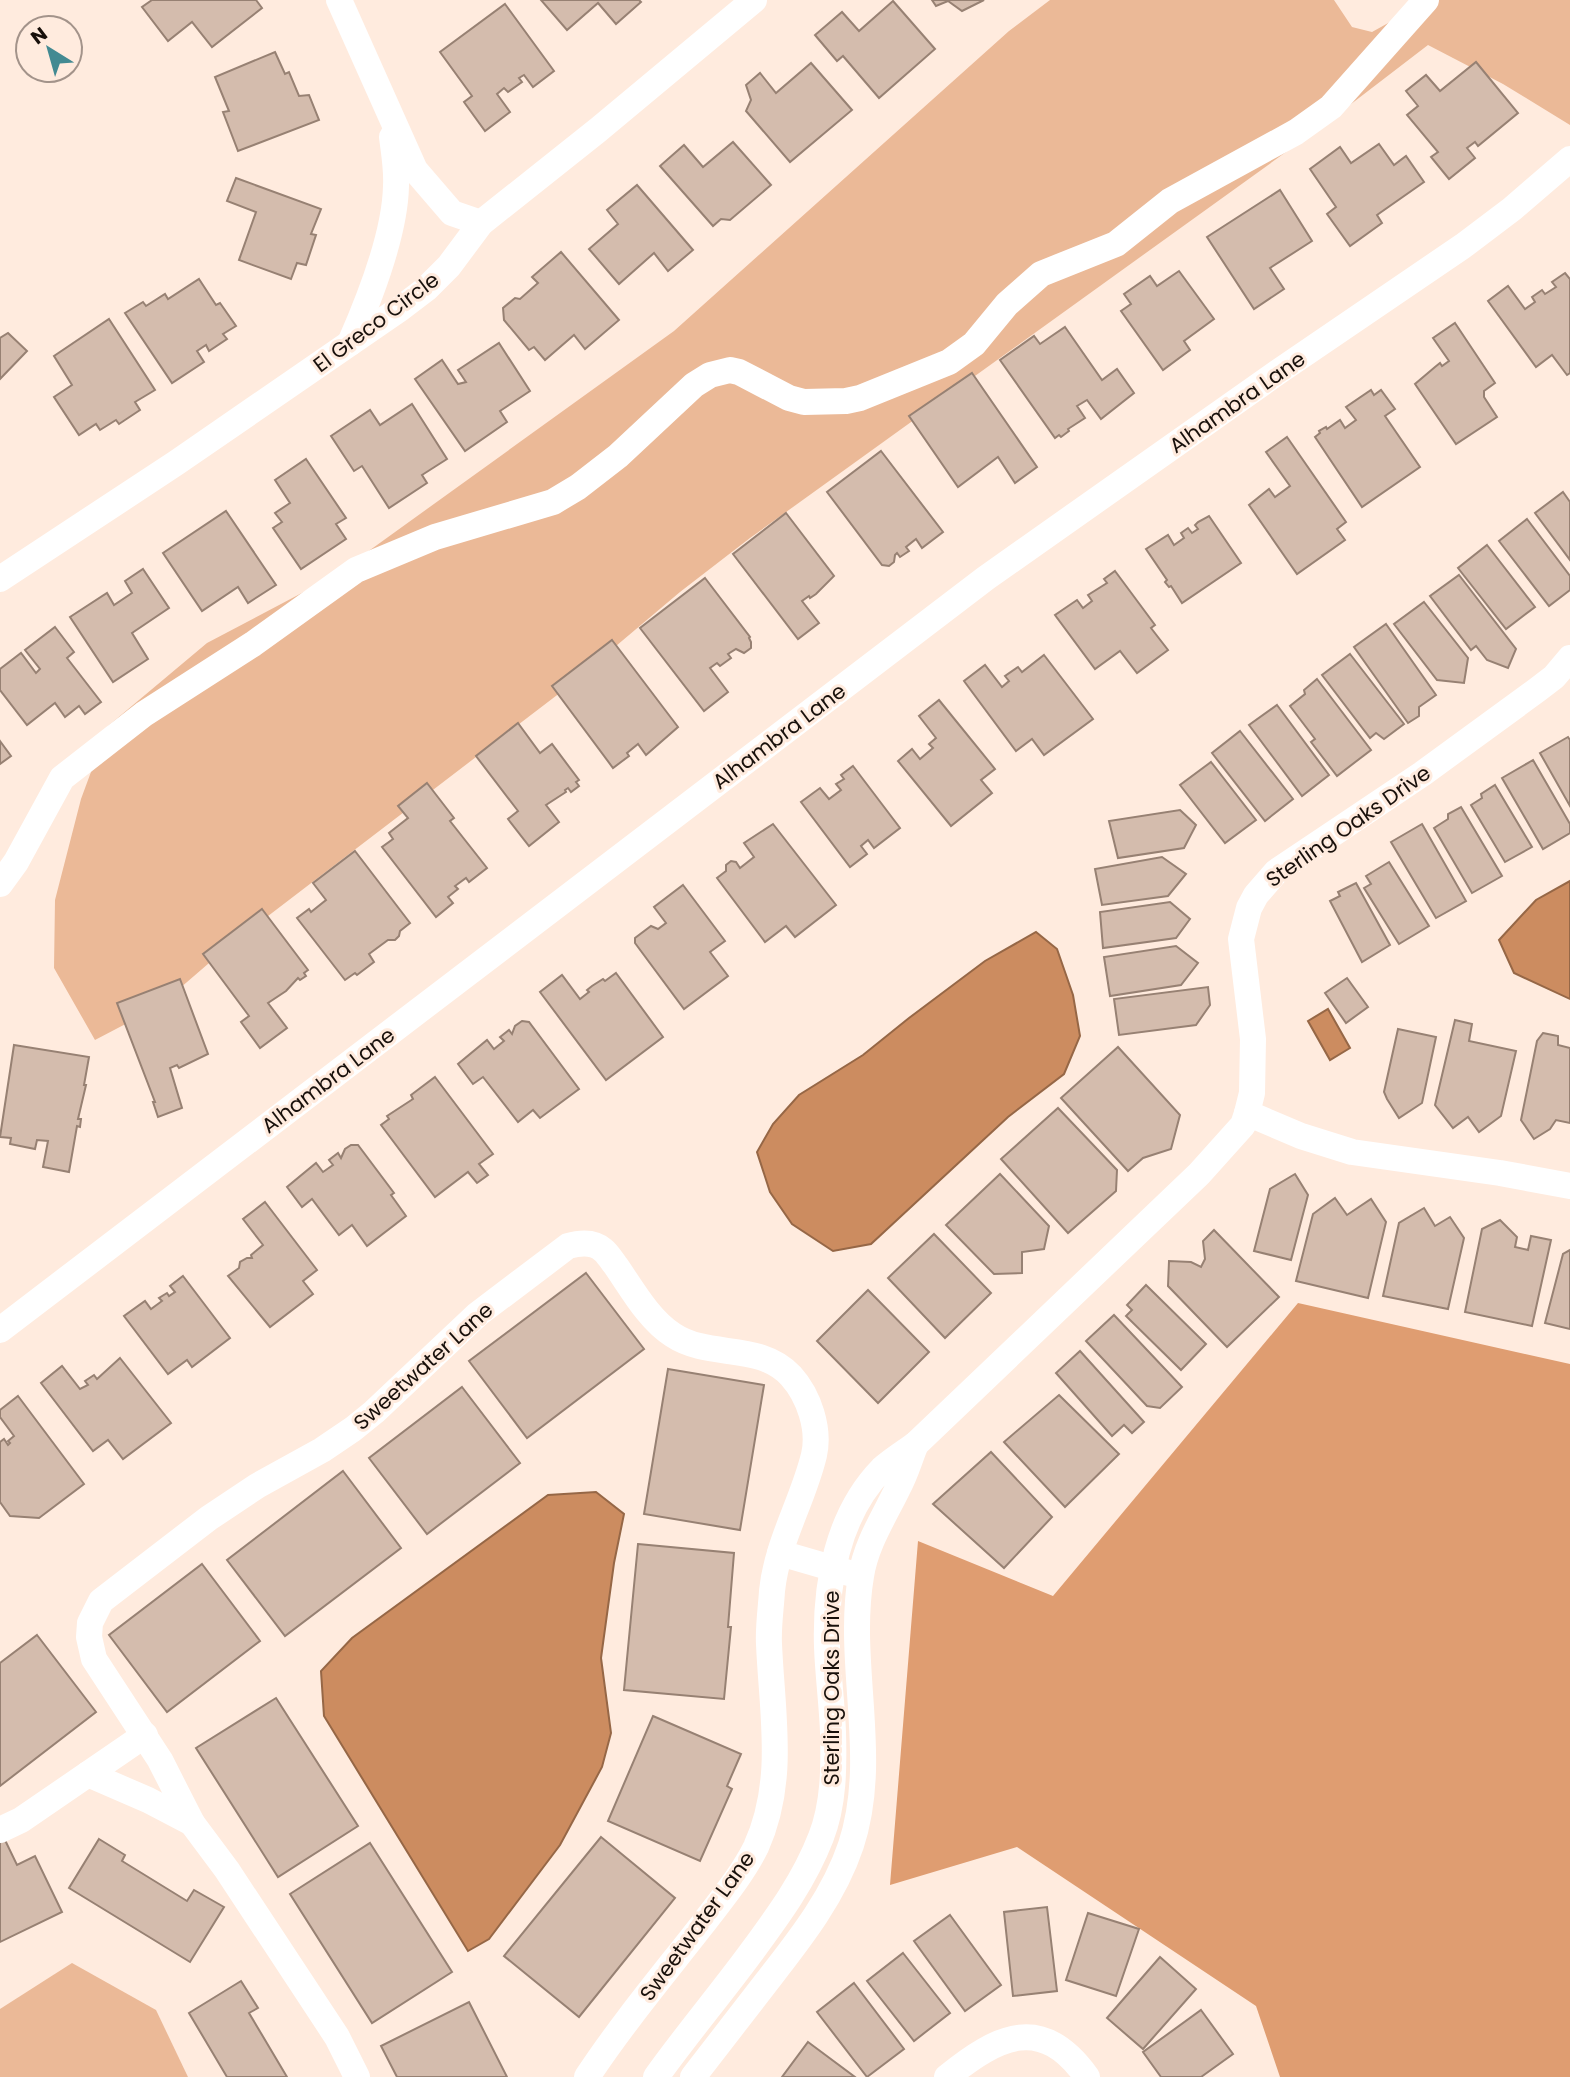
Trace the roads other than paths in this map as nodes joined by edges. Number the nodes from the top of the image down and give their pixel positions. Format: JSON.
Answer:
{"nodes":[{"id":1,"x":339,"y":0,"type":"edge"},
{"id":2,"x":754,"y":0,"type":"edge"},
{"id":3,"x":1426,"y":0,"type":"edge"},
{"id":4,"x":386,"y":104,"type":"junction"},
{"id":5,"x":1570,"y":159,"type":"edge"},
{"id":6,"x":481,"y":223,"type":"junction"},
{"id":7,"x":350,"y":344,"type":"junction"},
{"id":8,"x":0,"y":579,"type":"edge"},
{"id":9,"x":1565,"y":669,"type":"edge"},
{"id":10,"x":0,"y":884,"type":"edge"},
{"id":11,"x":1247,"y":1113,"type":"junction"},
{"id":12,"x":1570,"y":1186,"type":"edge"},
{"id":13,"x":3,"y":1321,"type":"edge"},
{"id":14,"x":916,"y":1444,"type":"junction"},
{"id":15,"x":780,"y":1553,"type":"junction"},
{"id":16,"x":834,"y":1568,"type":"junction"},
{"id":17,"x":861,"y":1576,"type":"junction"},
{"id":18,"x":145,"y":1735,"type":"junction"},
{"id":19,"x":88,"y":1774,"type":"junction"},
{"id":20,"x":192,"y":1823,"type":"junction"},
{"id":21,"x":0,"y":1830,"type":"edge"},
{"id":22,"x":744,"y":1962,"type":"junction"},
{"id":23,"x":767,"y":1981,"type":"junction"},
{"id":24,"x":357,"y":2077,"type":"edge"},
{"id":25,"x":587,"y":2077,"type":"edge"},
{"id":26,"x":656,"y":2077,"type":"edge"},
{"id":27,"x":693,"y":2077,"type":"edge"},
{"id":28,"x":947,"y":2077,"type":"edge"},
{"id":29,"x":1087,"y":2077,"type":"edge"}],
"edges":[{"from":1,"to":4,"type":"street"},
{"from":2,"to":6,"type":"street","name":"El Greco Circle"},
{"from":3,"to":10,"type":"street"},
{"from":4,"to":6,"type":"street"},
{"from":4,"to":7,"type":"street"},
{"from":5,"to":13,"type":"street","name":"Alhambra Lane"},
{"from":6,"to":7,"type":"street","name":"El Greco Circle"},
{"from":7,"to":8,"type":"street","name":"El Greco Circle"},
{"from":9,"to":11,"type":"street","name":"Sterling Oaks Drive"},
{"from":11,"to":12,"type":"street"},
{"from":11,"to":14,"type":"street","name":"Sterling Oaks Drive"},
{"from":14,"to":16,"type":"street","name":"Sterling Oaks Drive"},
{"from":14,"to":17,"type":"street","name":"Sterling Oaks Drive"},
{"from":15,"to":16,"type":"street"},
{"from":15,"to":18,"type":"street","name":"Sweetwater Lane"},
{"from":15,"to":25,"type":"street","name":"Sweetwater Lane"},
{"from":16,"to":17,"type":"street"},
{"from":16,"to":22,"type":"street","name":"Sterling Oaks Drive"},
{"from":17,"to":23,"type":"street","name":"Sterling Oaks Drive"},
{"from":18,"to":19,"type":"street"},
{"from":18,"to":20,"type":"street","name":"Sweetwater Lane"},
{"from":19,"to":20,"type":"street","name":"Sweetwater Lane"},
{"from":19,"to":21,"type":"street"},
{"from":20,"to":24,"type":"street","name":"Sweetwater Lane"},
{"from":22,"to":23,"type":"street"},
{"from":22,"to":26,"type":"street","name":"Sterling Oaks Drive"},
{"from":23,"to":27,"type":"street","name":"Sterling Oaks Drive"},
{"from":28,"to":29,"type":"street"}]}
